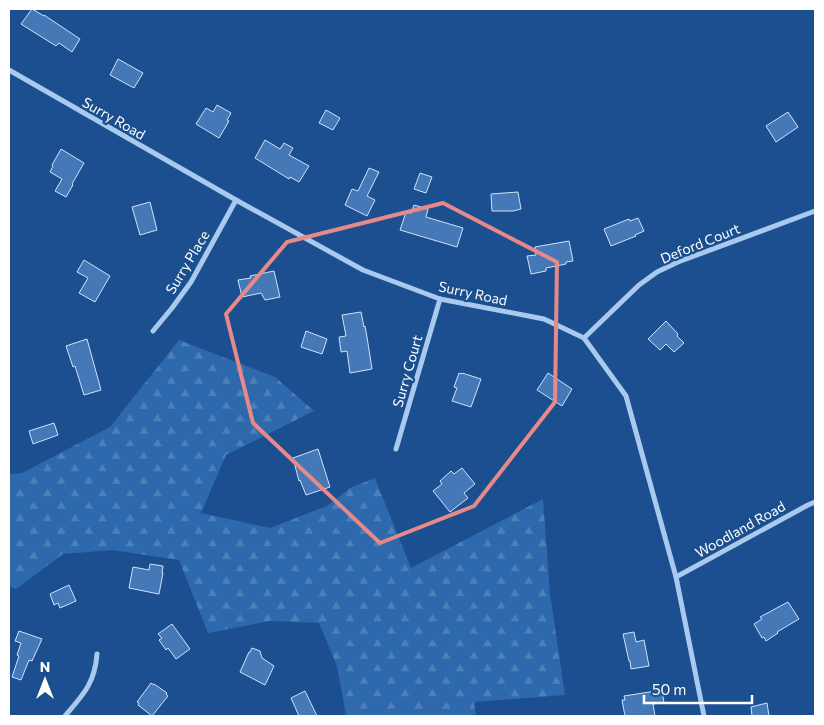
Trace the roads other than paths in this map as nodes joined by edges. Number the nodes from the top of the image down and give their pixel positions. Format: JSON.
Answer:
{"nodes":[{"id":1,"x":9,"y":70,"type":"edge"},
{"id":2,"x":236,"y":200,"type":"junction"},
{"id":3,"x":815,"y":210,"type":"edge"},
{"id":4,"x":440,"y":299,"type":"junction"},
{"id":5,"x":153,"y":331,"type":"dead end"},
{"id":6,"x":584,"y":338,"type":"junction"},
{"id":7,"x":396,"y":449,"type":"dead end"},
{"id":8,"x":815,"y":502,"type":"edge"},
{"id":9,"x":676,"y":577,"type":"junction"},
{"id":10,"x":97,"y":654,"type":"dead end"},
{"id":11,"x":65,"y":716,"type":"edge"},
{"id":12,"x":704,"y":716,"type":"edge"}],
"edges":[{"from":1,"to":2,"type":"street","name":"Surry Road"},
{"from":2,"to":4,"type":"street","name":"Surry Road"},
{"from":2,"to":5,"type":"street","name":"Surry Place"},
{"from":3,"to":6,"type":"street","name":"Deford Court"},
{"from":4,"to":6,"type":"street","name":"Surry Road"},
{"from":4,"to":7,"type":"street","name":"Surry Court"},
{"from":6,"to":9,"type":"street","name":"Surry Road"},
{"from":8,"to":9,"type":"street","name":"Woodland Road"},
{"from":9,"to":12,"type":"street","name":"Surry Road"},
{"from":10,"to":11,"type":"street"}]}
